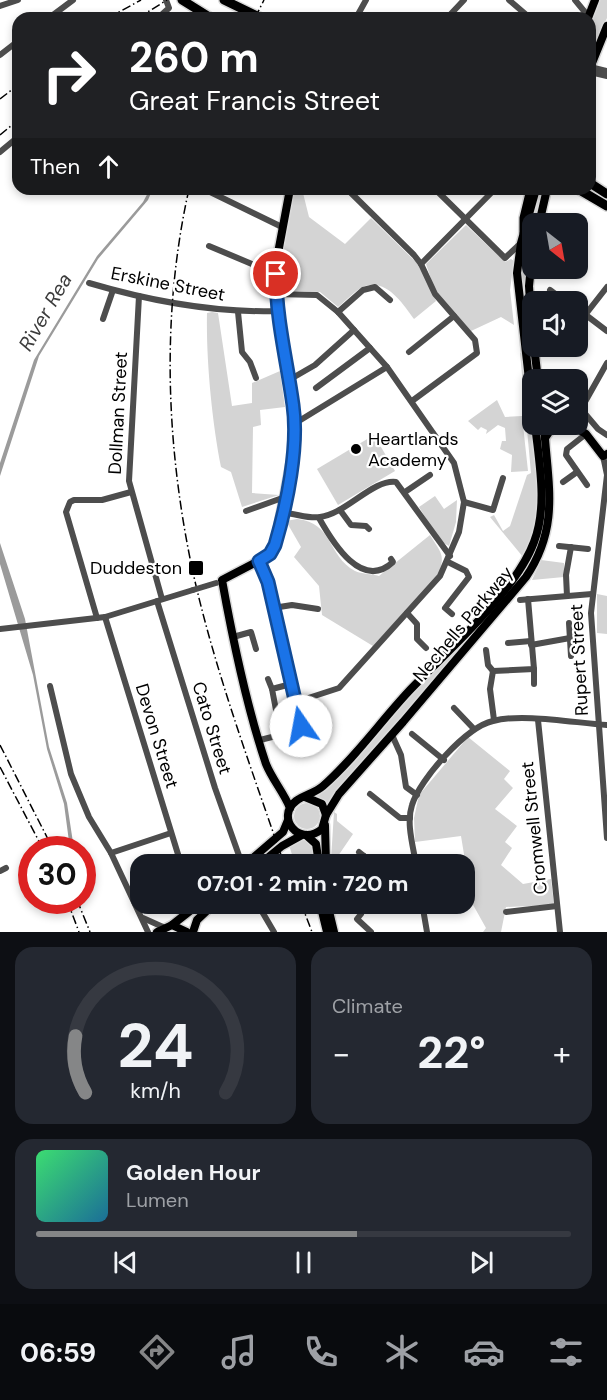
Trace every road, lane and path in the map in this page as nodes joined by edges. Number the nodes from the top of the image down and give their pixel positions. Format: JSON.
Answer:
{"nodes":[{"id":1,"x":18,"y":0,"type":"edge"},
{"id":2,"x":73,"y":0,"type":"edge"},
{"id":3,"x":182,"y":0,"type":"edge"},
{"id":4,"x":224,"y":0,"type":"edge"},
{"id":5,"x":464,"y":0,"type":"edge"},
{"id":6,"x":509,"y":0,"type":"edge"},
{"id":7,"x":575,"y":0,"type":"edge"},
{"id":8,"x":591,"y":5,"type":"edge"},
{"id":9,"x":0,"y":6,"type":"edge"},
{"id":10,"x":57,"y":12,"type":"edge"},
{"id":11,"x":201,"y":12,"type":"edge"},
{"id":12,"x":249,"y":12,"type":"edge"},
{"id":13,"x":453,"y":12,"type":"edge"},
{"id":14,"x":523,"y":12,"type":"edge"},
{"id":15,"x":607,"y":26,"type":"edge"},
{"id":16,"x":12,"y":46,"type":"edge"},
{"id":17,"x":596,"y":53,"type":"edge"},
{"id":18,"x":0,"y":55,"type":"edge"},
{"id":19,"x":12,"y":142,"type":"edge"},
{"id":20,"x":0,"y":152,"type":"edge"},
{"id":21,"x":216,"y":195,"type":"edge"},
{"id":22,"x":289,"y":195,"type":"edge"},
{"id":23,"x":353,"y":195,"type":"edge"},
{"id":24,"x":441,"y":195,"type":"edge"},
{"id":25,"x":489,"y":195,"type":"edge"},
{"id":26,"x":530,"y":195,"type":"edge"},
{"id":27,"x":534,"y":195,"type":"edge"},
{"id":28,"x":546,"y":195,"type":"edge"},
{"id":29,"x":588,"y":195,"type":"edge"},
{"id":30,"x":607,"y":206,"type":"edge"},
{"id":31,"x":525,"y":213,"type":"edge"},
{"id":32,"x":529,"y":213,"type":"edge"},
{"id":33,"x":542,"y":213,"type":"edge"},
{"id":34,"x":465,"y":220,"type":"junction"},
{"id":35,"x":282,"y":227,"type":"junction"},
{"id":36,"x":522,"y":239,"type":"edge"},
{"id":37,"x":521,"y":243,"type":"junction"},
{"id":38,"x":209,"y":246,"type":"dead end"},
{"id":39,"x":421,"y":264,"type":"junction"},
{"id":40,"x":276,"y":274,"type":"junction"},
{"id":41,"x":89,"y":283,"type":"dead end"},
{"id":42,"x":607,"y":287,"type":"edge"},
{"id":43,"x":113,"y":290,"type":"junction"},
{"id":44,"x":276,"y":294,"type":"junction"},
{"id":45,"x":139,"y":296,"type":"junction"},
{"id":46,"x":390,"y":300,"type":"dead end"},
{"id":47,"x":588,"y":310,"type":"edge"},
{"id":48,"x":277,"y":311,"type":"junction"},
{"id":49,"x":238,"y":312,"type":"junction"},
{"id":50,"x":338,"y":312,"type":"junction"},
{"id":51,"x":454,"y":316,"type":"junction"},
{"id":52,"x":588,"y":316,"type":"edge"},
{"id":53,"x":104,"y":319,"type":"dead end"},
{"id":54,"x":354,"y":330,"type":"junction"},
{"id":55,"x":607,"y":331,"type":"edge"},
{"id":56,"x":370,"y":348,"type":"junction"},
{"id":57,"x":409,"y":352,"type":"dead end"},
{"id":58,"x":607,"y":363,"type":"edge"},
{"id":59,"x":387,"y":367,"type":"junction"},
{"id":60,"x":528,"y":369,"type":"edge"},
{"id":61,"x":256,"y":378,"type":"dead end"},
{"id":62,"x":289,"y":380,"type":"junction"},
{"id":63,"x":316,"y":388,"type":"dead end"},
{"id":64,"x":412,"y":401,"type":"junction"},
{"id":65,"x":294,"y":424,"type":"junction"},
{"id":66,"x":539,"y":435,"type":"edge"},
{"id":67,"x":545,"y":435,"type":"edge"},
{"id":68,"x":548,"y":435,"type":"edge"},
{"id":69,"x":585,"y":435,"type":"edge"},
{"id":70,"x":587,"y":435,"type":"edge"},
{"id":71,"x":607,"y":436,"type":"edge"},
{"id":72,"x":545,"y":439,"type":"junction"},
{"id":73,"x":605,"y":455,"type":"edge"},
{"id":74,"x":577,"y":472,"type":"junction"},
{"id":75,"x":428,"y":478,"type":"dead end"},
{"id":76,"x":502,"y":478,"type":"dead end"},
{"id":77,"x":563,"y":482,"type":"dead end"},
{"id":78,"x":587,"y":485,"type":"dead end"},
{"id":79,"x":131,"y":492,"type":"junction"},
{"id":80,"x":405,"y":492,"type":"junction"},
{"id":81,"x":285,"y":497,"type":"junction"},
{"id":82,"x":464,"y":502,"type":"junction"},
{"id":83,"x":246,"y":510,"type":"dead end"},
{"id":84,"x":340,"y":510,"type":"junction"},
{"id":85,"x":283,"y":513,"type":"junction"},
{"id":86,"x":319,"y":518,"type":"junction"},
{"id":87,"x":367,"y":526,"type":"dead end"},
{"id":88,"x":559,"y":546,"type":"dead end"},
{"id":89,"x":571,"y":547,"type":"junction"},
{"id":90,"x":588,"y":549,"type":"dead end"},
{"id":91,"x":449,"y":559,"type":"junction"},
{"id":92,"x":259,"y":561,"type":"junction"},
{"id":93,"x":393,"y":562,"type":"dead end"},
{"id":94,"x":219,"y":581,"type":"junction"},
{"id":95,"x":592,"y":594,"type":"junction"},
{"id":96,"x":567,"y":596,"type":"junction"},
{"id":97,"x":160,"y":600,"type":"junction"},
{"id":98,"x":273,"y":608,"type":"junction"},
{"id":99,"x":318,"y":609,"type":"dead end"},
{"id":100,"x":407,"y":613,"type":"junction"},
{"id":101,"x":452,"y":614,"type":"dead end"},
{"id":102,"x":105,"y":617,"type":"junction"},
{"id":103,"x":97,"y":618,"type":"junction"},
{"id":104,"x":569,"y":623,"type":"dead end"},
{"id":105,"x":0,"y":629,"type":"edge"},
{"id":106,"x":233,"y":637,"type":"junction"},
{"id":107,"x":570,"y":638,"type":"junction"},
{"id":108,"x":531,"y":643,"type":"junction"},
{"id":109,"x":508,"y":644,"type":"dead end"},
{"id":110,"x":426,"y":648,"type":"dead end"},
{"id":111,"x":256,"y":649,"type":"dead end"},
{"id":112,"x":486,"y":650,"type":"dead end"},
{"id":113,"x":572,"y":656,"type":"dead end"},
{"id":114,"x":534,"y":669,"type":"junction"},
{"id":115,"x":493,"y":672,"type":"junction"},
{"id":116,"x":268,"y":679,"type":"dead end"},
{"id":117,"x":291,"y":684,"type":"junction"},
{"id":118,"x":534,"y":684,"type":"dead end"},
{"id":119,"x":50,"y":686,"type":"dead end"},
{"id":120,"x":272,"y":689,"type":"junction"},
{"id":121,"x":296,"y":702,"type":"junction"},
{"id":122,"x":454,"y":708,"type":"dead end"},
{"id":123,"x":276,"y":710,"type":"dead end"},
{"id":124,"x":494,"y":720,"type":"junction"},
{"id":125,"x":538,"y":720,"type":"junction"},
{"id":126,"x":599,"y":725,"type":"junction"},
{"id":127,"x":607,"y":725,"type":"edge"},
{"id":128,"x":474,"y":729,"type":"junction"},
{"id":129,"x":412,"y":734,"type":"dead end"},
{"id":130,"x":392,"y":735,"type":"junction"},
{"id":131,"x":260,"y":740,"type":"junction"},
{"id":132,"x":444,"y":760,"type":"junction"},
{"id":133,"x":282,"y":790,"type":"junction"},
{"id":134,"x":370,"y":794,"type":"dead end"},
{"id":135,"x":417,"y":795,"type":"junction"},
{"id":136,"x":302,"y":798,"type":"junction"},
{"id":137,"x":290,"y":808,"type":"junction"},
{"id":138,"x":410,"y":818,"type":"junction"},
{"id":139,"x":288,"y":819,"type":"junction"},
{"id":140,"x":326,"y":819,"type":"junction"},
{"id":141,"x":171,"y":833,"type":"junction"},
{"id":142,"x":304,"y":835,"type":"junction"},
{"id":143,"x":607,"y":838,"type":"edge"},
{"id":144,"x":111,"y":853,"type":"junction"},
{"id":145,"x":178,"y":854,"type":"edge"},
{"id":146,"x":240,"y":854,"type":"edge"},
{"id":147,"x":256,"y":854,"type":"edge"},
{"id":148,"x":272,"y":854,"type":"edge"},
{"id":149,"x":318,"y":854,"type":"edge"},
{"id":150,"x":326,"y":854,"type":"edge"},
{"id":151,"x":415,"y":854,"type":"edge"},
{"id":152,"x":557,"y":906,"type":"junction"},
{"id":153,"x":506,"y":912,"type":"dead end"},
{"id":154,"x":184,"y":914,"type":"edge"},
{"id":155,"x":203,"y":914,"type":"edge"},
{"id":156,"x":263,"y":914,"type":"edge"},
{"id":157,"x":323,"y":914,"type":"edge"},
{"id":158,"x":330,"y":914,"type":"edge"},
{"id":159,"x":361,"y":914,"type":"dead end"},
{"id":160,"x":424,"y":914,"type":"edge"},
{"id":161,"x":142,"y":918,"type":"junction"},
{"id":162,"x":164,"y":928,"type":"edge"},
{"id":163,"x":427,"y":931,"type":"edge"},
{"id":164,"x":148,"y":932,"type":"edge"},
{"id":165,"x":187,"y":932,"type":"edge"},
{"id":166,"x":192,"y":932,"type":"edge"},
{"id":167,"x":274,"y":932,"type":"edge"},
{"id":168,"x":327,"y":932,"type":"edge"},
{"id":169,"x":334,"y":932,"type":"edge"},
{"id":170,"x":372,"y":932,"type":"edge"},
{"id":171,"x":419,"y":932,"type":"edge"},
{"id":172,"x":561,"y":932,"type":"edge"}],
"edges":[{"from":1,"to":9,"type":"street"},
{"from":2,"to":10,"type":"street"},
{"from":3,"to":11,"type":"highway"},
{"from":4,"to":12,"type":"highway"},
{"from":5,"to":13,"type":"street"},
{"from":6,"to":14,"type":"street"},
{"from":7,"to":8,"type":"street"},
{"from":15,"to":17,"type":"main road"},
{"from":16,"to":18,"type":"street"},
{"from":19,"to":20,"type":"street"},
{"from":21,"to":35,"type":"street"},
{"from":22,"to":35,"type":"main road"},
{"from":23,"to":39,"type":"street"},
{"from":24,"to":34,"type":"street"},
{"from":25,"to":34,"type":"street"},
{"from":26,"to":31,"type":"highway"},
{"from":27,"to":32,"type":"main road"},
{"from":28,"to":33,"type":"main road"},
{"from":29,"to":30,"type":"highway"},
{"from":34,"to":37,"type":"street"},
{"from":34,"to":39,"type":"street"},
{"from":35,"to":40,"type":"main road"},
{"from":36,"to":37,"type":"main road"},
{"from":37,"to":60,"type":"main road"},
{"from":38,"to":40,"type":"street"},
{"from":39,"to":51,"type":"street"},
{"from":40,"to":44,"type":"main road"},
{"from":41,"to":43,"type":"street","name":"Erskine Street"},
{"from":42,"to":47,"type":"street"},
{"from":43,"to":45,"type":"street","name":"Erskine Street"},
{"from":43,"to":53,"type":"street"},
{"from":44,"to":48,"type":"main road"},
{"from":44,"to":50,"type":"street"},
{"from":45,"to":49,"type":"street","name":"Erskine Street"},
{"from":45,"to":79,"type":"street","name":"Dollman Street"},
{"from":46,"to":50,"type":"street"},
{"from":48,"to":49,"type":"street","name":"Erskine Street"},
{"from":48,"to":62,"type":"main road"},
{"from":49,"to":61,"type":"street"},
{"from":50,"to":54,"type":"street"},
{"from":51,"to":57,"type":"street"},
{"from":51,"to":64,"type":"street"},
{"from":52,"to":55,"type":"street"},
{"from":54,"to":56,"type":"street"},
{"from":54,"to":62,"type":"street"},
{"from":56,"to":59,"type":"street"},
{"from":56,"to":63,"type":"street"},
{"from":58,"to":71,"type":"street"},
{"from":59,"to":64,"type":"street"},
{"from":59,"to":65,"type":"street"},
{"from":62,"to":65,"type":"main road"},
{"from":64,"to":82,"type":"street"},
{"from":65,"to":81,"type":"main road"},
{"from":66,"to":136,"type":"main road","name":"Nechells Parkway"},
{"from":67,"to":72,"type":"main road","name":"Nechells Parkway"},
{"from":68,"to":72,"type":"main road"},
{"from":69,"to":74,"type":"street"},
{"from":70,"to":73,"type":"main road","name":"Rupert Street"},
{"from":72,"to":130,"type":"main road","name":"Nechells Parkway"},
{"from":73,"to":95,"type":"street","name":"Rupert Street"},
{"from":74,"to":77,"type":"street"},
{"from":74,"to":78,"type":"street"},
{"from":75,"to":80,"type":"street"},
{"from":76,"to":82,"type":"street"},
{"from":79,"to":97,"type":"street","name":"Dollman Street"},
{"from":79,"to":103,"type":"street"},
{"from":80,"to":84,"type":"street"},
{"from":80,"to":91,"type":"street"},
{"from":81,"to":83,"type":"street"},
{"from":81,"to":85,"type":"main road"},
{"from":82,"to":91,"type":"street"},
{"from":84,"to":86,"type":"street"},
{"from":84,"to":87,"type":"street"},
{"from":85,"to":86,"type":"street"},
{"from":85,"to":92,"type":"main road"},
{"from":86,"to":93,"type":"street"},
{"from":88,"to":89,"type":"street"},
{"from":89,"to":90,"type":"street"},
{"from":89,"to":96,"type":"street"},
{"from":91,"to":100,"type":"street"},
{"from":91,"to":101,"type":"street"},
{"from":92,"to":94,"type":"main road"},
{"from":92,"to":98,"type":"street"},
{"from":94,"to":97,"type":"street","bridge":true},
{"from":94,"to":106,"type":"main road"},
{"from":95,"to":96,"type":"street"},
{"from":95,"to":126,"type":"street","name":"Rupert Street"},
{"from":96,"to":108,"type":"street"},
{"from":97,"to":102,"type":"street"},
{"from":97,"to":146,"type":"street","name":"Cato Street"},
{"from":98,"to":99,"type":"street"},
{"from":98,"to":117,"type":"street"},
{"from":100,"to":110,"type":"street"},
{"from":100,"to":121,"type":"street"},
{"from":102,"to":103,"type":"street"},
{"from":102,"to":141,"type":"street","name":"Devon Street"},
{"from":103,"to":105,"type":"street"},
{"from":104,"to":107,"type":"street"},
{"from":106,"to":111,"type":"street"},
{"from":106,"to":131,"type":"main road"},
{"from":107,"to":108,"type":"street"},
{"from":107,"to":113,"type":"street"},
{"from":108,"to":109,"type":"street"},
{"from":108,"to":114,"type":"street"},
{"from":112,"to":115,"type":"street"},
{"from":114,"to":115,"type":"street"},
{"from":114,"to":118,"type":"street"},
{"from":115,"to":124,"type":"street"},
{"from":116,"to":120,"type":"street"},
{"from":117,"to":120,"type":"street"},
{"from":117,"to":121,"type":"street"},
{"from":119,"to":144,"type":"street"},
{"from":120,"to":123,"type":"street"},
{"from":121,"to":131,"type":"street"},
{"from":122,"to":128,"type":"street"},
{"from":124,"to":125,"type":"street"},
{"from":124,"to":128,"type":"street"},
{"from":125,"to":126,"type":"street"},
{"from":125,"to":152,"type":"street","name":"Cromwell Street"},
{"from":126,"to":127,"type":"street"},
{"from":126,"to":143,"type":"street","name":"Rupert Street"},
{"from":128,"to":132,"type":"street"},
{"from":129,"to":132,"type":"street"},
{"from":130,"to":135,"type":"street"},
{"from":130,"to":140,"type":"main road","name":"Nechells Parkway"},
{"from":131,"to":133,"type":"main road"},
{"from":132,"to":135,"type":"street"},
{"from":133,"to":136,"type":"main road"},
{"from":133,"to":137,"type":"main road"},
{"from":134,"to":138,"type":"street"},
{"from":135,"to":138,"type":"street"},
{"from":136,"to":137,"type":"main road"},
{"from":136,"to":140,"type":"main road"},
{"from":137,"to":139,"type":"main road"},
{"from":138,"to":151,"type":"street"},
{"from":139,"to":142,"type":"main road"},
{"from":139,"to":147,"type":"main road"},
{"from":140,"to":142,"type":"main road"},
{"from":140,"to":150,"type":"main road"},
{"from":141,"to":144,"type":"street"},
{"from":141,"to":145,"type":"street","name":"Devon Street"},
{"from":142,"to":148,"type":"main road"},
{"from":142,"to":149,"type":"main road"},
{"from":144,"to":161,"type":"street"},
{"from":152,"to":153,"type":"street"},
{"from":152,"to":172,"type":"street","name":"Cromwell Street"},
{"from":154,"to":162,"type":"main road"},
{"from":155,"to":166,"type":"main road"},
{"from":156,"to":167,"type":"street"},
{"from":157,"to":168,"type":"main road"},
{"from":158,"to":169,"type":"main road"},
{"from":159,"to":170,"type":"street"},
{"from":160,"to":163,"type":"street"},
{"from":161,"to":162,"type":"street"},
{"from":161,"to":164,"type":"street"},
{"from":162,"to":165,"type":"main road"},
{"from":163,"to":171,"type":"street"}]}
